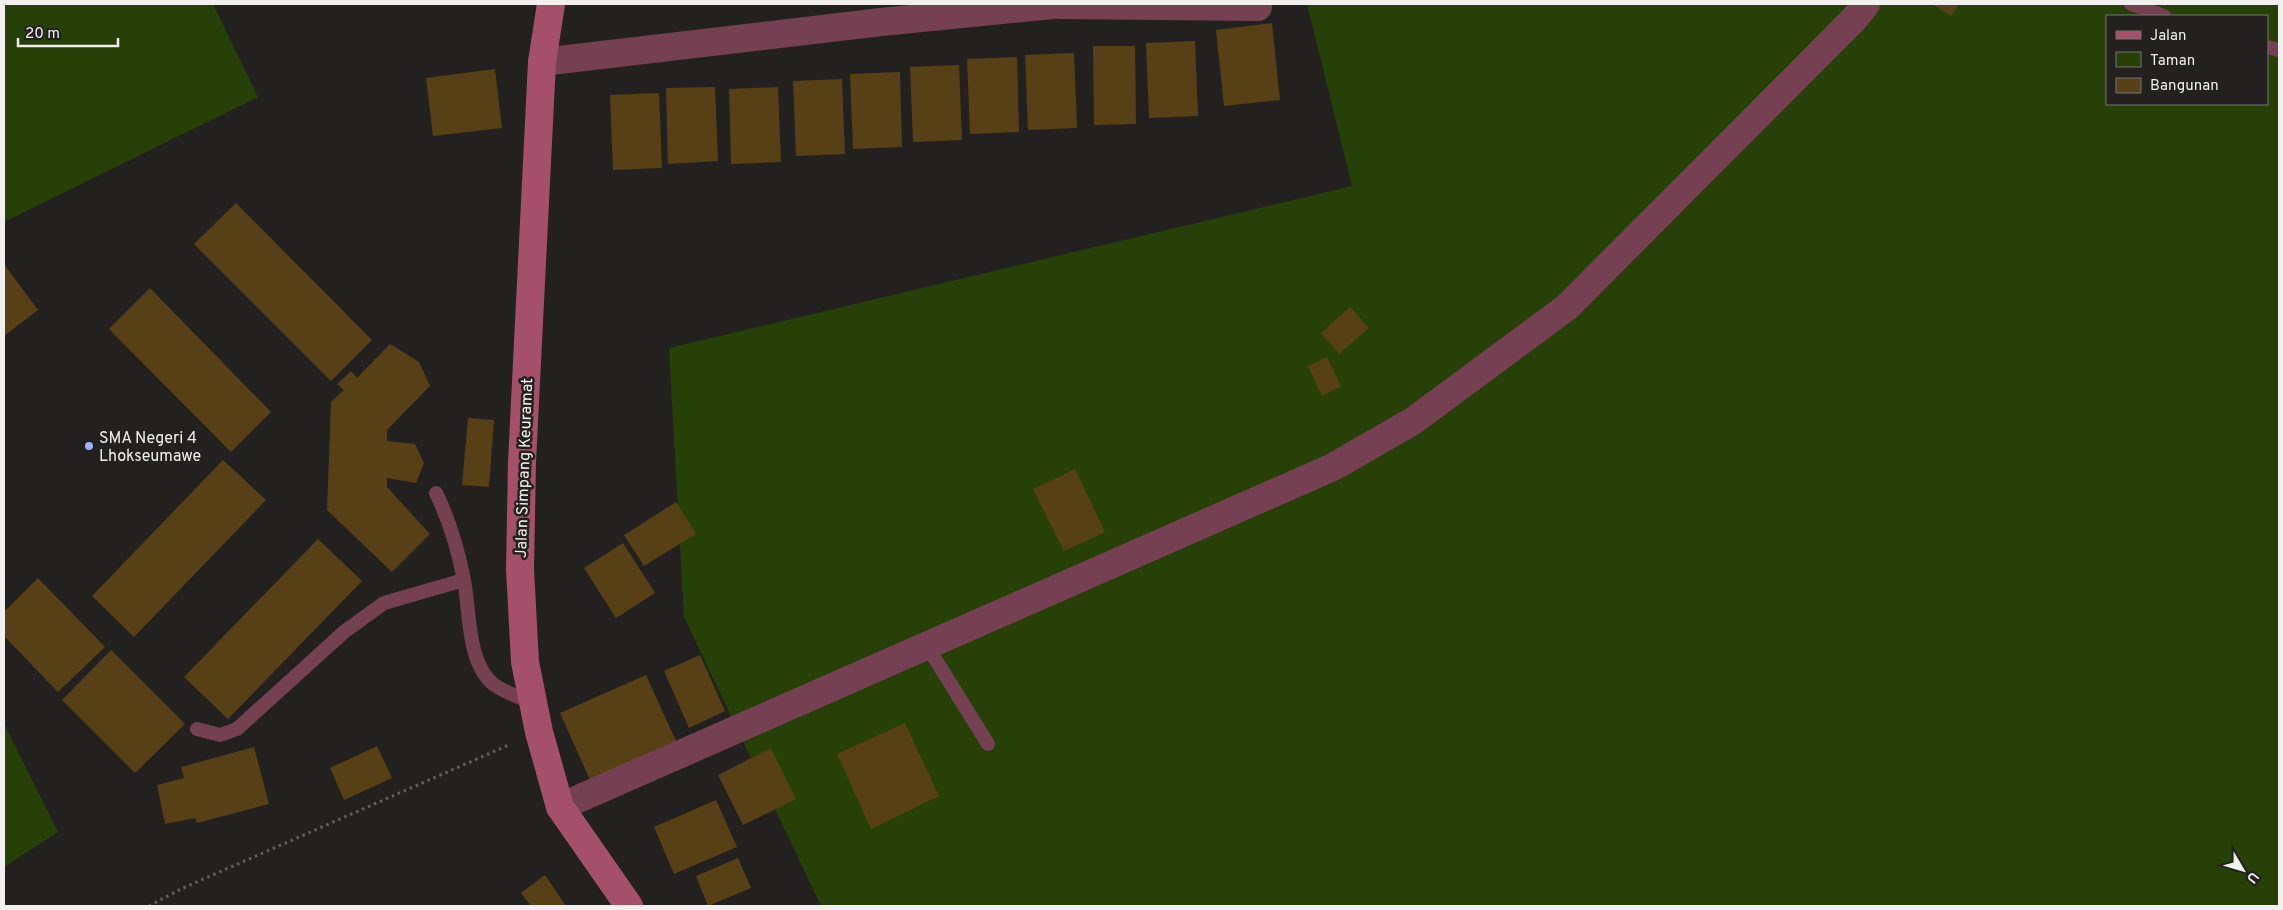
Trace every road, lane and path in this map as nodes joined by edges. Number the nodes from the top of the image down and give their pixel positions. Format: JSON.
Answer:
{"nodes":[{"id":1,"x":551,"y":4,"type":"edge"},
{"id":2,"x":1061,"y":4,"type":"edge"},
{"id":3,"x":2131,"y":4,"type":"edge"},
{"id":4,"x":1258,"y":7,"type":"dead end"},
{"id":5,"x":1853,"y":9,"type":"edge"},
{"id":6,"x":2161,"y":15,"type":"edge"},
{"id":7,"x":542,"y":62,"type":"junction"},
{"id":8,"x":436,"y":493,"type":"dead end"},
{"id":9,"x":464,"y":580,"type":"junction"},
{"id":10,"x":927,"y":646,"type":"junction"},
{"id":11,"x":533,"y":704,"type":"junction"},
{"id":12,"x":197,"y":729,"type":"dead end"},
{"id":13,"x":539,"y":732,"type":"junction"},
{"id":14,"x":988,"y":744,"type":"dead end"},
{"id":15,"x":560,"y":807,"type":"junction"},
{"id":16,"x":149,"y":906,"type":"edge"},
{"id":17,"x":629,"y":906,"type":"edge"}],
"edges":[{"from":1,"to":7,"type":"main road","name":"Jalan Simpang Keuramat"},
{"from":2,"to":4,"type":"street"},
{"from":2,"to":7,"type":"street"},
{"from":3,"to":6,"type":"lane"},
{"from":5,"to":10,"type":"street"},
{"from":7,"to":11,"type":"main road","name":"Jalan Simpang Keuramat"},
{"from":8,"to":9,"type":"lane"},
{"from":9,"to":11,"type":"lane"},
{"from":9,"to":12,"type":"lane"},
{"from":10,"to":14,"type":"lane"},
{"from":10,"to":15,"type":"street"},
{"from":11,"to":13,"type":"main road","name":"Jalan Simpang Keuramat"},
{"from":13,"to":15,"type":"main road","name":"Jalan Simpang Keuramat"},
{"from":13,"to":16,"type":"path"},
{"from":15,"to":17,"type":"main road","name":"Jalan Simpang Keuramat"}]}
